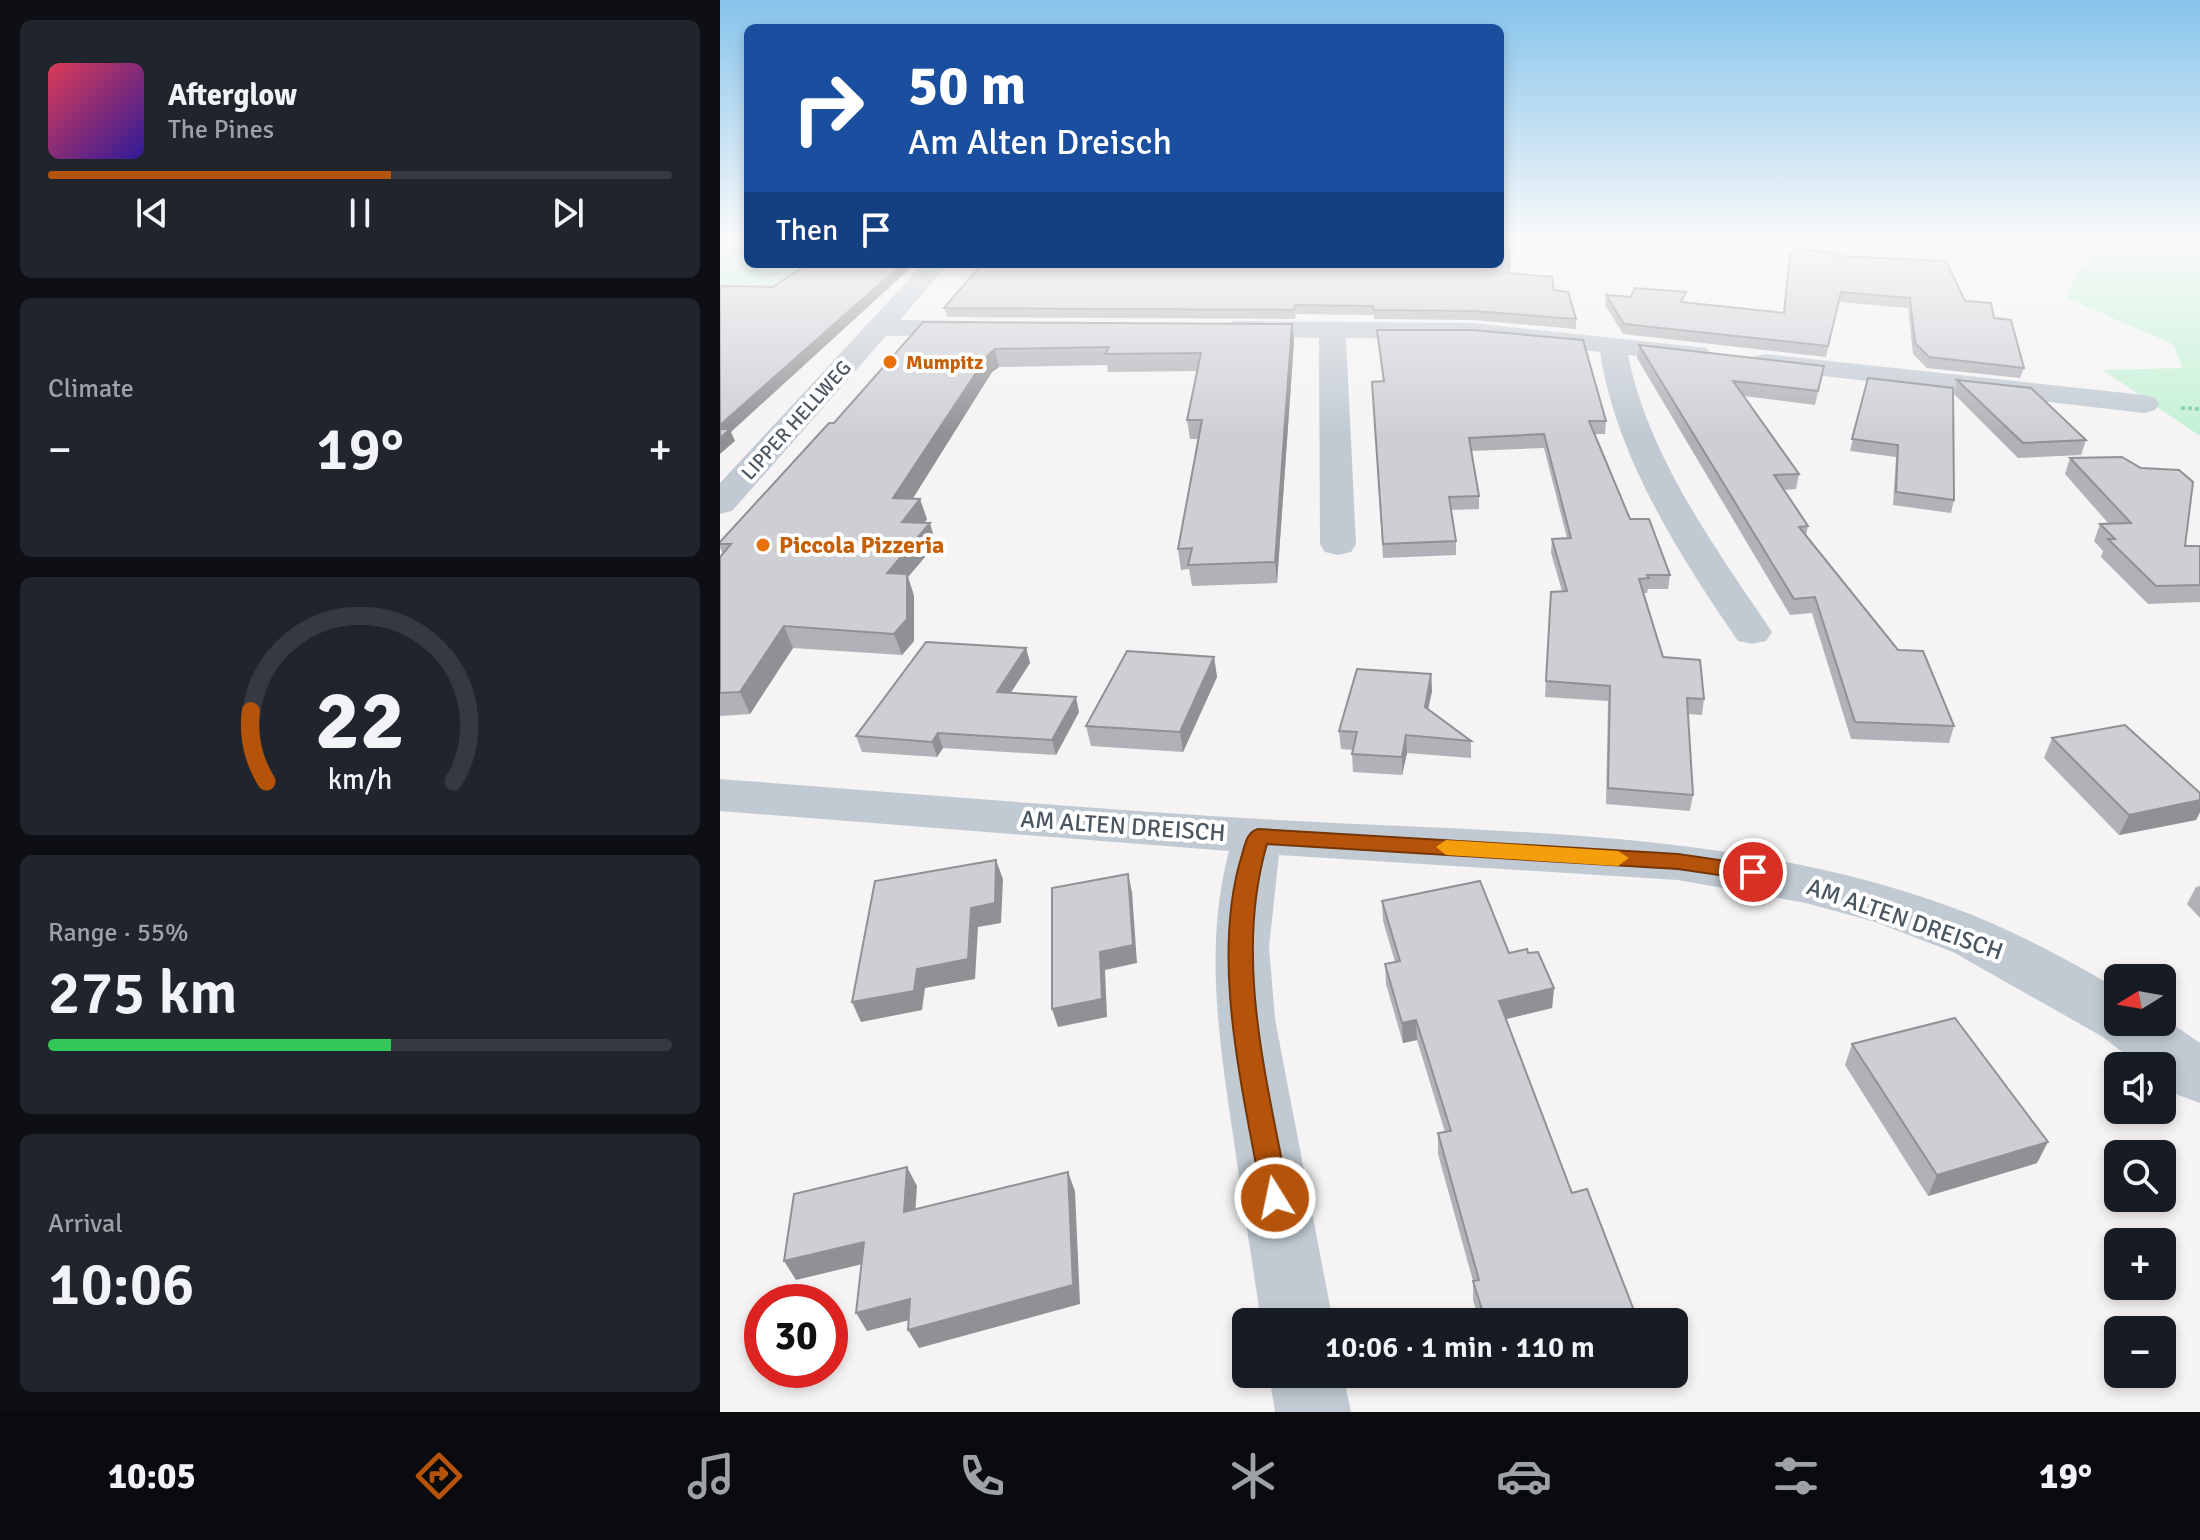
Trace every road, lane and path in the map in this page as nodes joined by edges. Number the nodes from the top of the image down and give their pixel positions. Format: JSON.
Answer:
{"nodes":[{"id":1,"x":901,"y":305,"type":"edge"},
{"id":2,"x":881,"y":328,"type":"junction"},
{"id":3,"x":998,"y":329,"type":"edge"},
{"id":4,"x":1210,"y":329,"type":"edge"},
{"id":5,"x":1332,"y":330,"type":"junction"},
{"id":6,"x":1612,"y":344,"type":"junction"},
{"id":7,"x":2144,"y":404,"type":"dead end"},
{"id":8,"x":720,"y":504,"type":"edge"},
{"id":9,"x":1338,"y":544,"type":"dead end"},
{"id":10,"x":1752,"y":632,"type":"dead end"},
{"id":11,"x":720,"y":795,"type":"edge"},
{"id":12,"x":1258,"y":836,"type":"junction"},
{"id":13,"x":2104,"y":1010,"type":"edge"},
{"id":14,"x":2144,"y":1036,"type":"edge"},
{"id":15,"x":2200,"y":1077,"type":"edge"},
{"id":16,"x":1295,"y":1308,"type":"edge"},
{"id":17,"x":1309,"y":1388,"type":"edge"},
{"id":18,"x":1313,"y":1412,"type":"edge"}],
"edges":[{"from":1,"to":2,"type":"street","name":"LIPPER HELLWEG"},
{"from":2,"to":3,"type":"street"},
{"from":2,"to":8,"type":"street","name":"LIPPER HELLWEG"},
{"from":4,"to":5,"type":"street"},
{"from":5,"to":6,"type":"street"},
{"from":5,"to":9,"type":"street"},
{"from":6,"to":7,"type":"street"},
{"from":6,"to":10,"type":"street"},
{"from":11,"to":12,"type":"street","name":"AM ALTEN DREISCH"},
{"from":12,"to":13,"type":"street","name":"AM ALTEN DREISCH"},
{"from":12,"to":16,"type":"street"},
{"from":14,"to":15,"type":"street"},
{"from":17,"to":18,"type":"street"}]}
